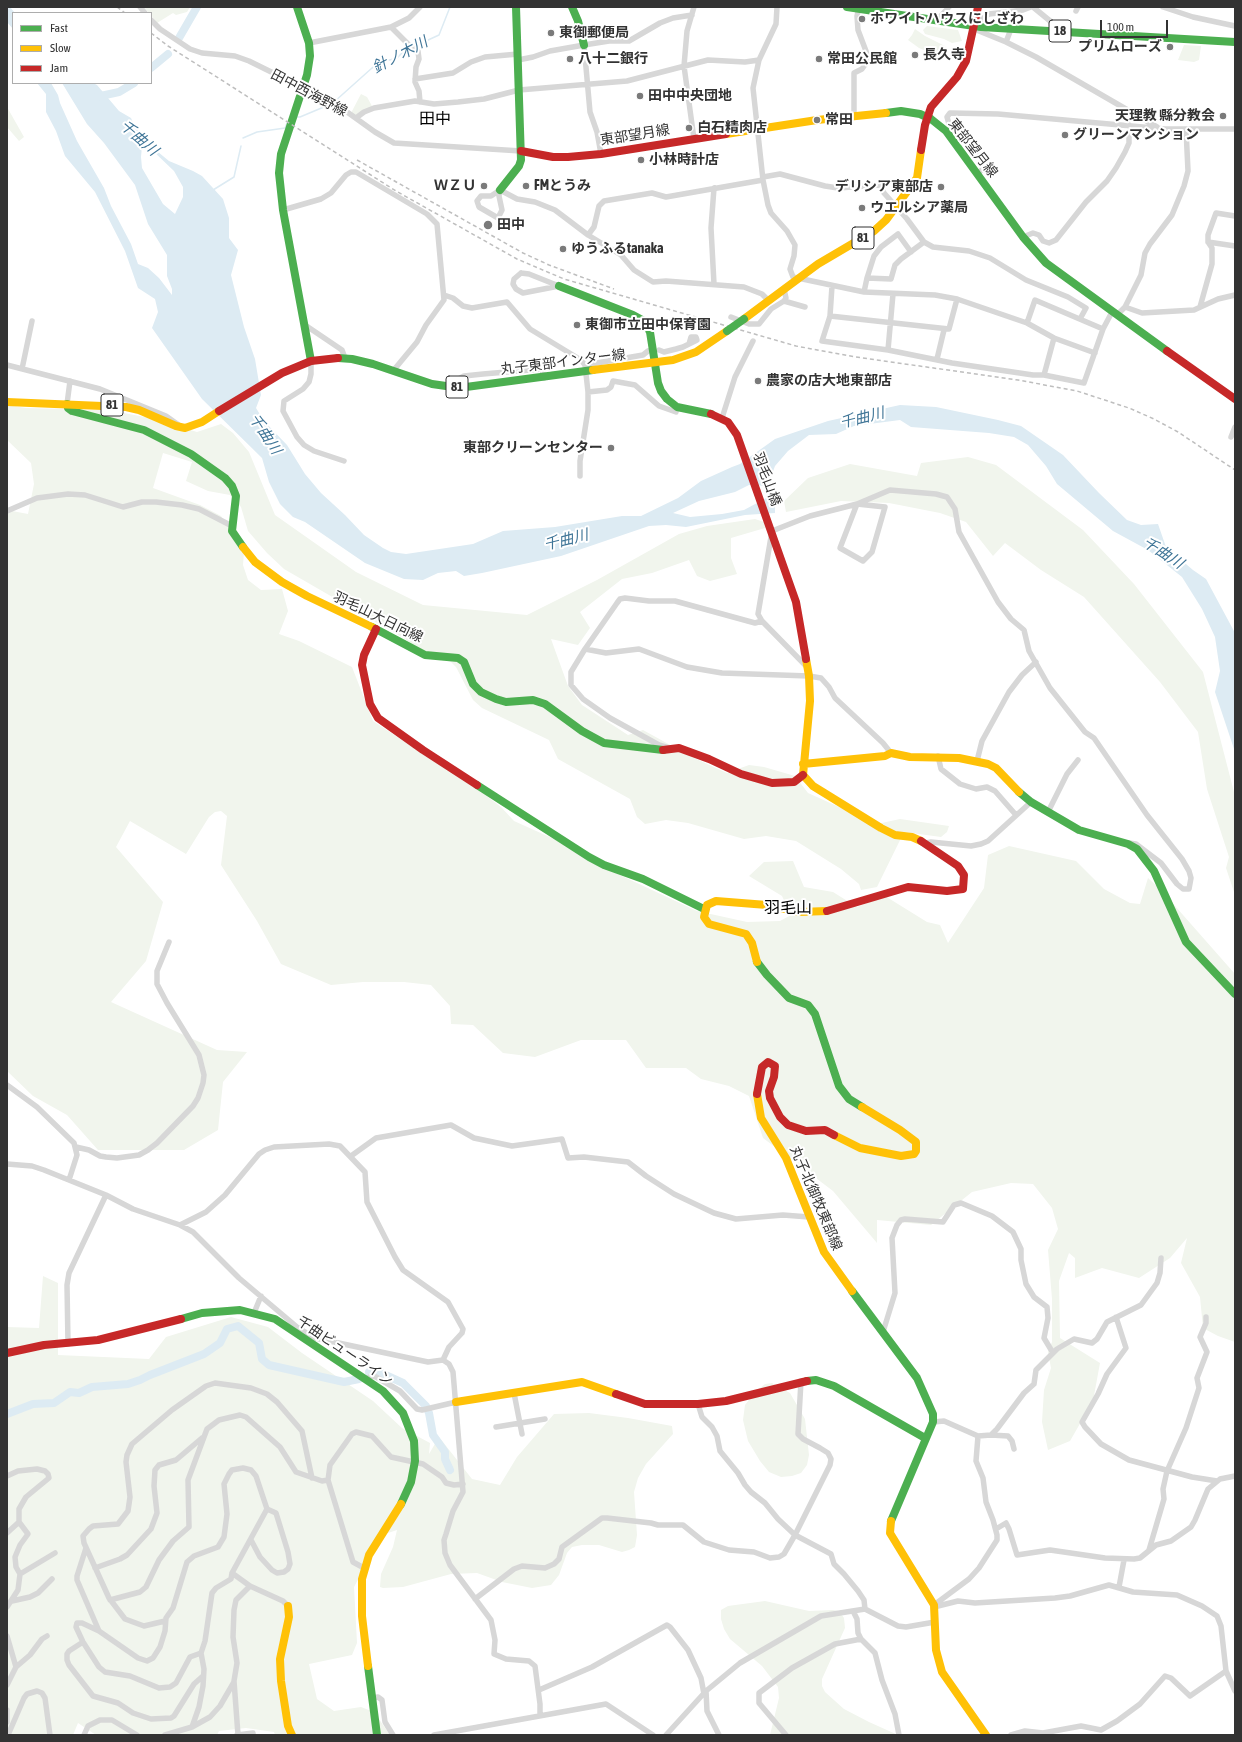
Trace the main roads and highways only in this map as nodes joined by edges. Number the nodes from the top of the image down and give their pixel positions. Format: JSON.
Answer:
{"nodes":[{"id":1,"x":297,"y":7,"type":"edge"},
{"id":2,"x":516,"y":7,"type":"edge"},
{"id":3,"x":572,"y":7,"type":"edge"},
{"id":4,"x":848,"y":7,"type":"edge"},
{"id":5,"x":978,"y":7,"type":"edge"},
{"id":6,"x":859,"y":8,"type":"edge"},
{"id":7,"x":976,"y":28,"type":"junction"},
{"id":8,"x":1235,"y":42,"type":"edge"},
{"id":9,"x":584,"y":45,"type":"road end"},
{"id":10,"x":927,"y":117,"type":"junction"},
{"id":11,"x":521,"y":151,"type":"junction"},
{"id":12,"x":500,"y":190,"type":"road end"},
{"id":13,"x":559,"y":286,"type":"road end"},
{"id":14,"x":311,"y":361,"type":"junction"},
{"id":15,"x":655,"y":364,"type":"junction"},
{"id":16,"x":1235,"y":399,"type":"edge"},
{"id":17,"x":7,"y":402,"type":"edge"},
{"id":18,"x":67,"y":404,"type":"junction"},
{"id":19,"x":376,"y":630,"type":"junction"},
{"id":20,"x":803,"y":764,"type":"junction"},
{"id":21,"x":803,"y":775,"type":"junction"},
{"id":22,"x":704,"y":909,"type":"junction"},
{"id":23,"x":1235,"y":994,"type":"edge"},
{"id":24,"x":7,"y":1353,"type":"edge"},
{"id":25,"x":456,"y":1402,"type":"road end"},
{"id":26,"x":925,"y":1438,"type":"junction"},
{"id":27,"x":288,"y":1606,"type":"road end"},
{"id":28,"x":292,"y":1735,"type":"edge"},
{"id":29,"x":377,"y":1735,"type":"edge"},
{"id":30,"x":986,"y":1735,"type":"edge"}],
"edges":[{"from":1,"to":14,"type":"main road"},
{"from":2,"to":11,"type":"main road"},
{"from":3,"to":9,"type":"main road"},
{"from":4,"to":6,"type":"main road","number":"18"},
{"from":5,"to":7,"type":"main road","number":"81"},
{"from":6,"to":7,"type":"main road","number":"18"},
{"from":7,"to":8,"type":"main road","number":"18"},
{"from":7,"to":10,"type":"main road","name":"丸子東部インター線","number":"81"},
{"from":10,"to":11,"type":"main road","name":"東部望月線"},
{"from":10,"to":15,"type":"main road","name":"丸子東部インター線","number":"81","bridge":true},
{"from":10,"to":16,"type":"main road","name":"東部望月線"},
{"from":11,"to":12,"type":"main road"},
{"from":13,"to":15,"type":"main road"},
{"from":14,"to":15,"type":"main road","name":"丸子東部インター線","number":"81"},
{"from":14,"to":18,"type":"main road","name":"丸子東部インター線","number":"81"},
{"from":15,"to":20,"type":"main road","name":"羽毛山橋"},
{"from":17,"to":18,"type":"main road","number":"81"},
{"from":18,"to":19,"type":"main road","name":"羽毛山大日向線"},
{"from":19,"to":21,"type":"main road","name":"羽毛山大日向線"},
{"from":19,"to":22,"type":"main road"},
{"from":20,"to":21,"type":"main road"},
{"from":20,"to":23,"type":"main road"},
{"from":21,"to":22,"type":"main road"},
{"from":22,"to":26,"type":"main road","name":"丸子北御牧東部線"},
{"from":24,"to":29,"type":"main road","name":"千曲ビューライン"},
{"from":25,"to":26,"type":"main road"},
{"from":26,"to":30,"type":"main road"},
{"from":27,"to":28,"type":"main road"}]}
